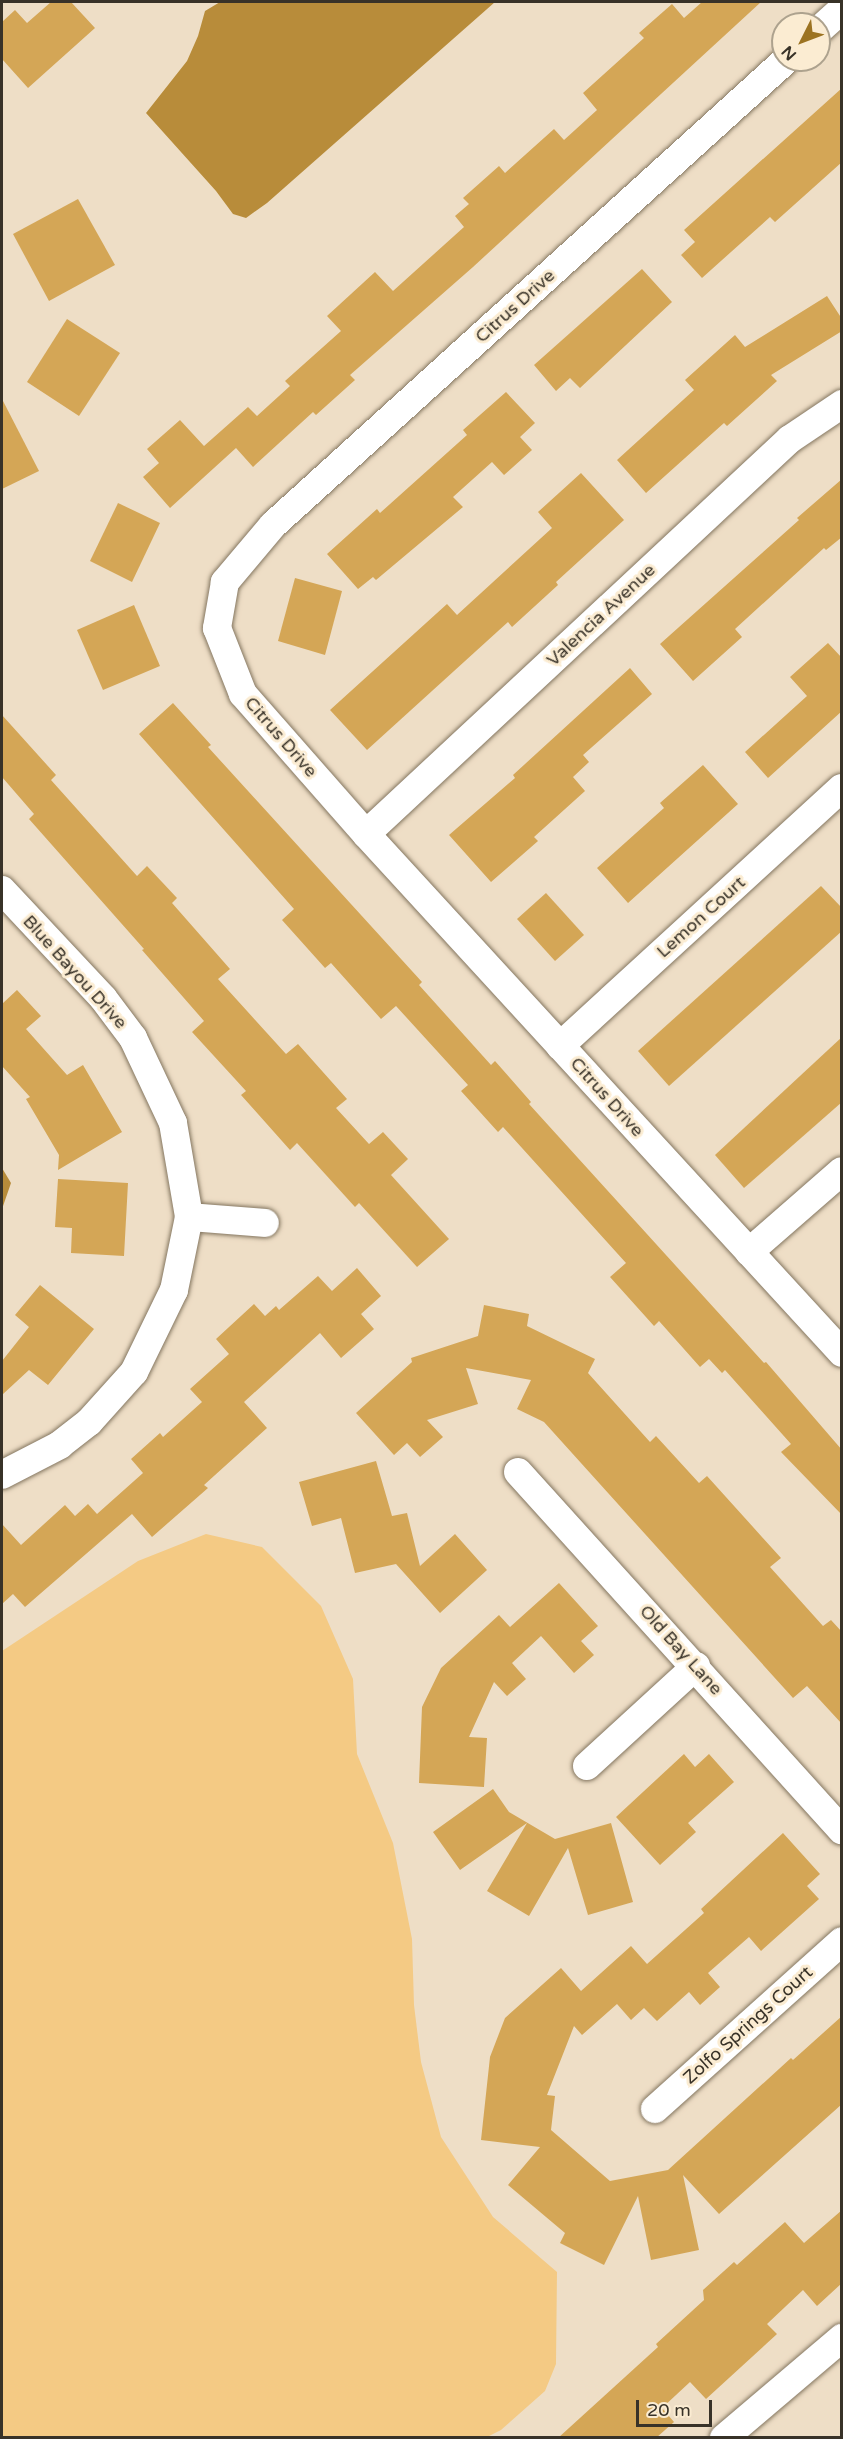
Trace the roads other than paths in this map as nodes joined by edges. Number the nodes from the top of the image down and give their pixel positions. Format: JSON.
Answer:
{"nodes":[{"id":1,"x":773,"y":72,"type":"edge"},
{"id":2,"x":842,"y":404,"type":"edge"},
{"id":3,"x":842,"y":788,"type":"edge"},
{"id":4,"x":366,"y":834,"type":"junction"},
{"id":5,"x":2,"y":891,"type":"edge"},
{"id":6,"x":560,"y":1046,"type":"junction"},
{"id":7,"x":842,"y":1171,"type":"edge"},
{"id":8,"x":189,"y":1217,"type":"junction"},
{"id":9,"x":265,"y":1222,"type":"dead end"},
{"id":10,"x":749,"y":1252,"type":"junction"},
{"id":11,"x":842,"y":1353,"type":"edge"},
{"id":12,"x":518,"y":1472,"type":"dead end"},
{"id":13,"x":2,"y":1475,"type":"edge"},
{"id":14,"x":696,"y":1666,"type":"junction"},
{"id":15,"x":587,"y":1766,"type":"dead end"},
{"id":16,"x":842,"y":1830,"type":"edge"},
{"id":17,"x":842,"y":1941,"type":"edge"},
{"id":18,"x":655,"y":2109,"type":"dead end"},
{"id":19,"x":842,"y":2338,"type":"edge"},
{"id":20,"x":724,"y":2438,"type":"edge"}],
"edges":[{"from":1,"to":4,"type":"street","name":"Citrus Drive"},
{"from":2,"to":4,"type":"street","name":"Valencia Avenue"},
{"from":3,"to":6,"type":"street","name":"Lemon Court"},
{"from":4,"to":6,"type":"street","name":"Citrus Drive"},
{"from":5,"to":8,"type":"street","name":"Blue Bayou Drive"},
{"from":6,"to":10,"type":"street","name":"Citrus Drive"},
{"from":7,"to":10,"type":"street"},
{"from":8,"to":9,"type":"street"},
{"from":8,"to":13,"type":"street","name":"Blue Bayou Drive"},
{"from":10,"to":11,"type":"street","name":"Citrus Drive"},
{"from":12,"to":14,"type":"street","name":"Old Bay Lane"},
{"from":14,"to":15,"type":"street"},
{"from":14,"to":16,"type":"street","name":"Old Bay Lane"},
{"from":17,"to":18,"type":"street","name":"Zolfo Springs Court"},
{"from":19,"to":20,"type":"street"}]}
